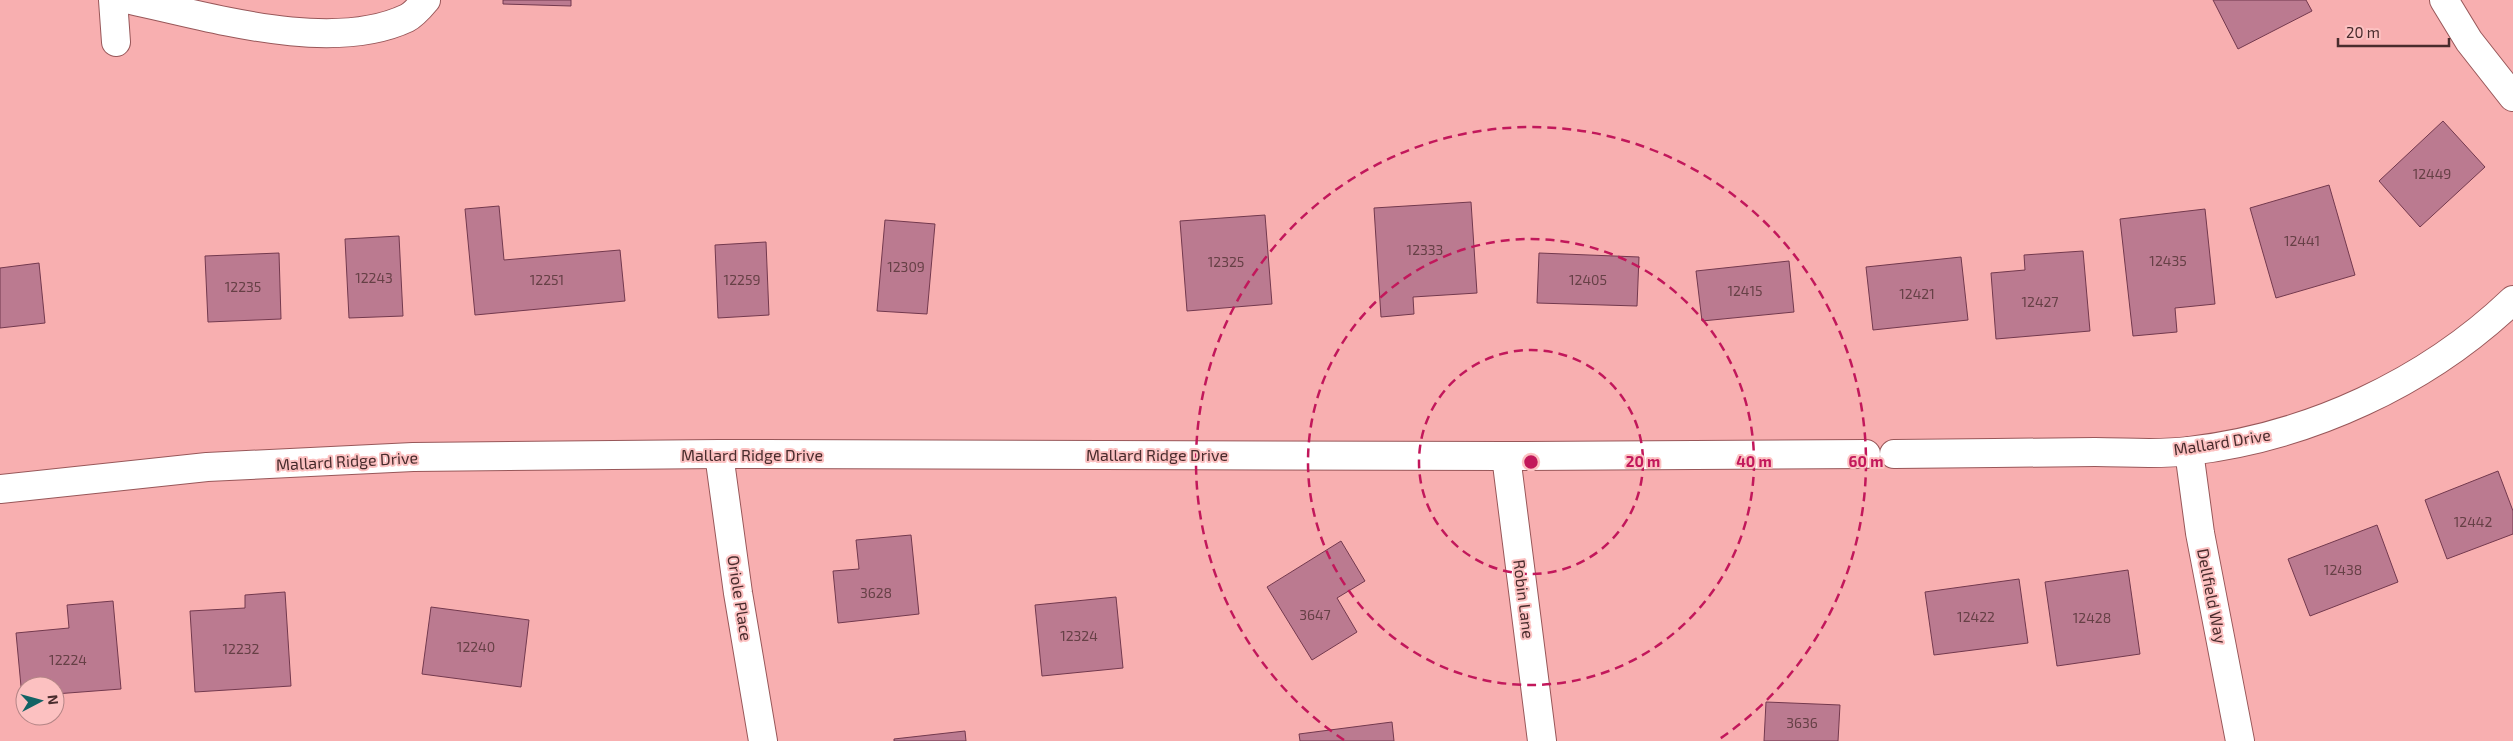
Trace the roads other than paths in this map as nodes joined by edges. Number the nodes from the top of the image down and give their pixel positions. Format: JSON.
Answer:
{"nodes":[{"id":1,"x":113,"y":0,"type":"edge"},
{"id":2,"x":131,"y":0,"type":"edge"},
{"id":3,"x":426,"y":0,"type":"edge"},
{"id":4,"x":2444,"y":0,"type":"edge"},
{"id":5,"x":116,"y":42,"type":"dead end"},
{"id":6,"x":2513,"y":97,"type":"edge"},
{"id":7,"x":2513,"y":300,"type":"edge"},
{"id":8,"x":2189,"y":451,"type":"junction"},
{"id":9,"x":719,"y":454,"type":"junction"},
{"id":10,"x":1866,"y":454,"type":"dead end"},
{"id":11,"x":1894,"y":454,"type":"dead end"},
{"id":12,"x":1506,"y":456,"type":"junction"},
{"id":13,"x":0,"y":489,"type":"edge"},
{"id":14,"x":763,"y":741,"type":"edge"},
{"id":15,"x":1542,"y":741,"type":"edge"},
{"id":16,"x":2240,"y":741,"type":"edge"}],
"edges":[{"from":1,"to":5,"type":"street"},
{"from":2,"to":3,"type":"street"},
{"from":4,"to":6,"type":"street"},
{"from":7,"to":8,"type":"street","name":"Mallard Drive"},
{"from":8,"to":11,"type":"street","name":"Mallard Drive"},
{"from":8,"to":16,"type":"street","name":"Dellfield Way"},
{"from":9,"to":12,"type":"street","name":"Mallard Ridge Drive"},
{"from":9,"to":13,"type":"street","name":"Mallard Ridge Drive"},
{"from":9,"to":14,"type":"street","name":"Oriole Place"},
{"from":10,"to":12,"type":"street"},
{"from":12,"to":15,"type":"street","name":"Robin Lane"}]}
